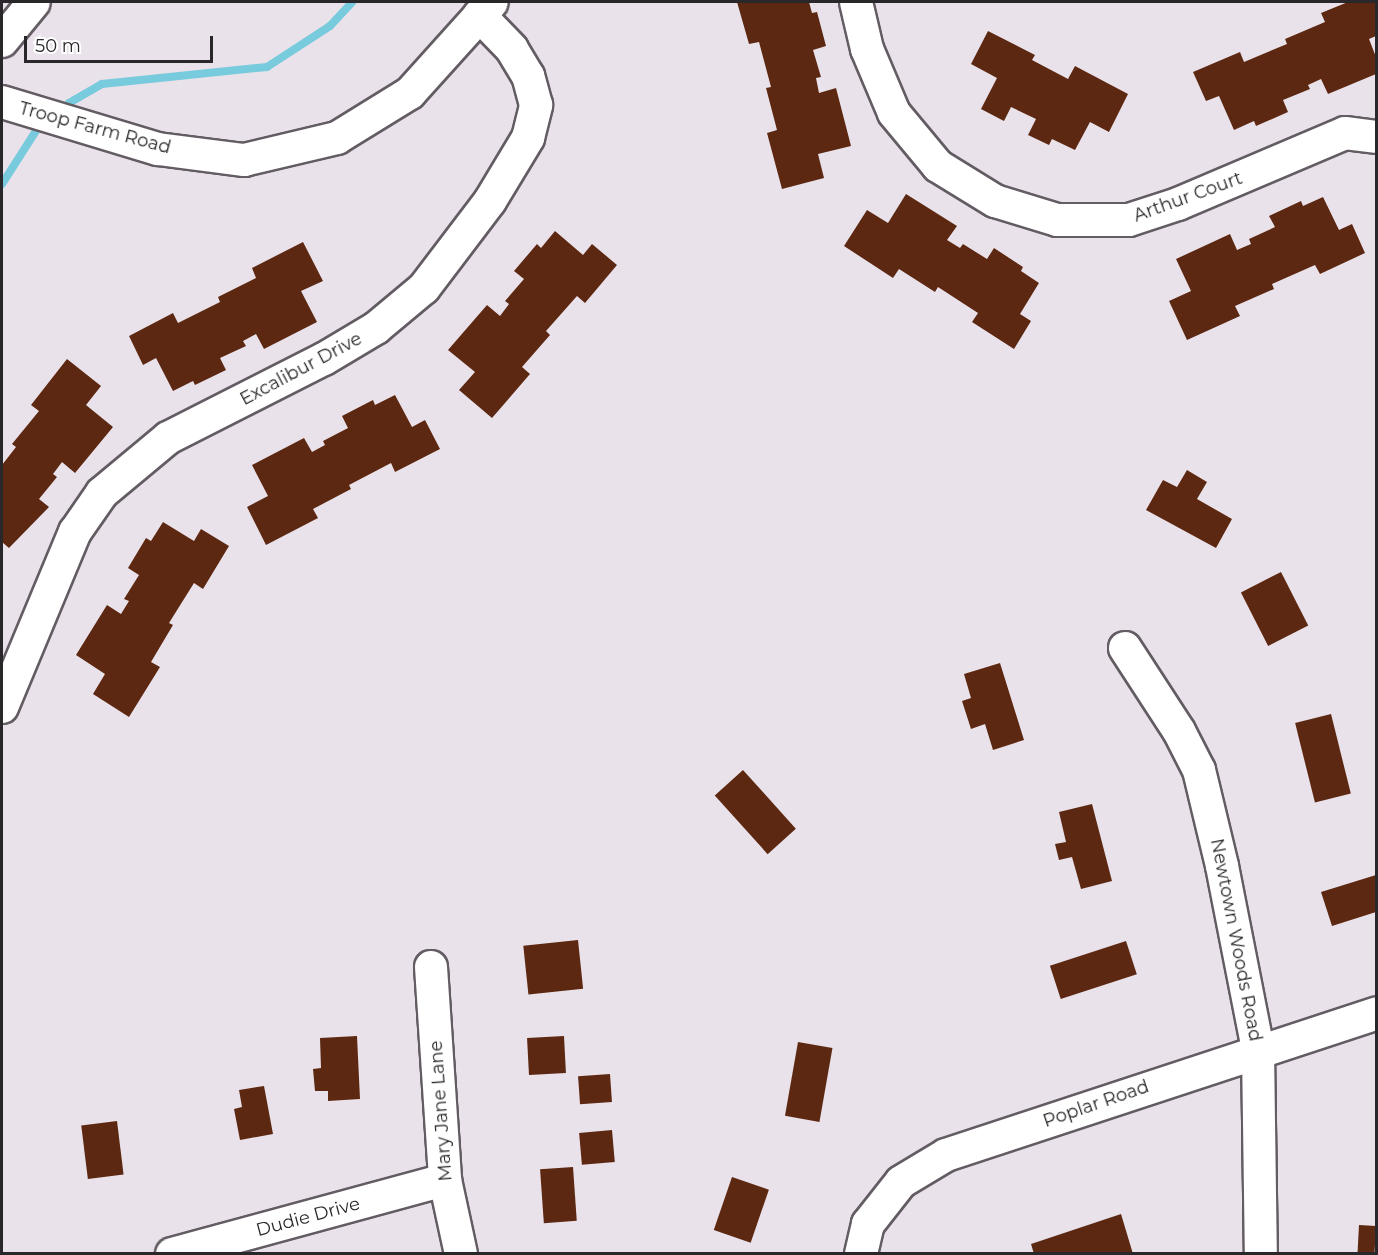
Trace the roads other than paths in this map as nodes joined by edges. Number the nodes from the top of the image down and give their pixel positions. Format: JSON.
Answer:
{"nodes":[{"id":1,"x":34,"y":2,"type":"edge"},
{"id":2,"x":856,"y":2,"type":"edge"},
{"id":3,"x":486,"y":8,"type":"edge"},
{"id":4,"x":2,"y":41,"type":"edge"},
{"id":5,"x":2,"y":102,"type":"edge"},
{"id":6,"x":1377,"y":137,"type":"edge"},
{"id":7,"x":1125,"y":648,"type":"dead end"},
{"id":8,"x":2,"y":707,"type":"edge"},
{"id":9,"x":431,"y":967,"type":"dead end"},
{"id":10,"x":1377,"y":1014,"type":"edge"},
{"id":11,"x":1258,"y":1050,"type":"junction"},
{"id":12,"x":445,"y":1180,"type":"junction"},
{"id":13,"x":172,"y":1254,"type":"edge"},
{"id":14,"x":461,"y":1254,"type":"edge"},
{"id":15,"x":861,"y":1254,"type":"edge"},
{"id":16,"x":1261,"y":1254,"type":"edge"}],
"edges":[{"from":1,"to":4,"type":"street"},
{"from":2,"to":6,"type":"street","name":"Arthur Court"},
{"from":3,"to":5,"type":"street","name":"Troop Farm Road"},
{"from":3,"to":8,"type":"street","name":"Excalibur Drive"},
{"from":7,"to":11,"type":"street","name":"Newtown Woods Road"},
{"from":9,"to":12,"type":"street","name":"Mary Jane Lane"},
{"from":10,"to":11,"type":"street","name":"Poplar Road"},
{"from":11,"to":15,"type":"street","name":"Poplar Road"},
{"from":11,"to":16,"type":"street","name":"Newtown Woods Road"},
{"from":12,"to":13,"type":"street","name":"Dudie Drive"},
{"from":12,"to":14,"type":"street","name":"Mary Jane Lane"}]}
